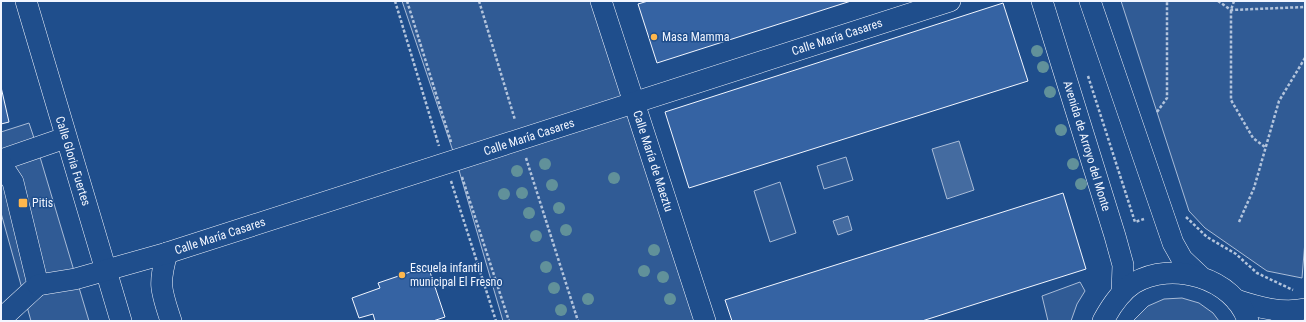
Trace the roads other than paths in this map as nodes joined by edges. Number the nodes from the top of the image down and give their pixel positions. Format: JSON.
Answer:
{"nodes":[{"id":1,"x":26,"y":1,"type":"edge"},
{"id":2,"x":601,"y":1,"type":"edge"},
{"id":3,"x":950,"y":1,"type":"edge"},
{"id":4,"x":1042,"y":1,"type":"edge"},
{"id":5,"x":1090,"y":1,"type":"edge"},
{"id":6,"x":634,"y":102,"type":"junction"},
{"id":7,"x":65,"y":138,"type":"junction"},
{"id":8,"x":1,"y":160,"type":"edge"},
{"id":9,"x":1,"y":164,"type":"edge"},
{"id":10,"x":167,"y":253,"type":"junction"},
{"id":11,"x":106,"y":270,"type":"junction"},
{"id":12,"x":1200,"y":276,"type":"junction"},
{"id":13,"x":38,"y":285,"type":"junction"},
{"id":14,"x":1122,"y":293,"type":"junction"},
{"id":15,"x":1236,"y":300,"type":"junction"},
{"id":16,"x":1305,"y":309,"type":"edge"},
{"id":17,"x":1,"y":319,"type":"edge"},
{"id":18,"x":121,"y":321,"type":"edge"},
{"id":19,"x":171,"y":321,"type":"edge"},
{"id":20,"x":705,"y":321,"type":"edge"},
{"id":21,"x":1103,"y":321,"type":"edge"},
{"id":22,"x":1248,"y":321,"type":"edge"}],
"edges":[{"from":1,"to":7,"type":"street","name":"Calle Gloria Fuertes"},
{"from":2,"to":6,"type":"street","name":"Calle María de Maeztu"},
{"from":3,"to":6,"type":"street","name":"Calle María Casares"},
{"from":4,"to":14,"type":"street","name":"Avenida de Arroyo del Monte"},
{"from":5,"to":12,"type":"street"},
{"from":6,"to":10,"type":"street","name":"Calle María Casares"},
{"from":6,"to":20,"type":"street","name":"Calle María de Maeztu"},
{"from":7,"to":8,"type":"street"},
{"from":7,"to":11,"type":"street","name":"Calle Gloria Fuertes"},
{"from":9,"to":13,"type":"street"},
{"from":10,"to":11,"type":"street","name":"Calle María Casares"},
{"from":10,"to":19,"type":"street"},
{"from":11,"to":13,"type":"street","name":"Calle María Casares"},
{"from":11,"to":18,"type":"street","name":"Calle Gloria Fuertes"},
{"from":12,"to":14,"type":"street"},
{"from":12,"to":15,"type":"street"},
{"from":13,"to":17,"type":"street"},
{"from":14,"to":21,"type":"street"},
{"from":15,"to":16,"type":"street"},
{"from":15,"to":22,"type":"street"}]}
